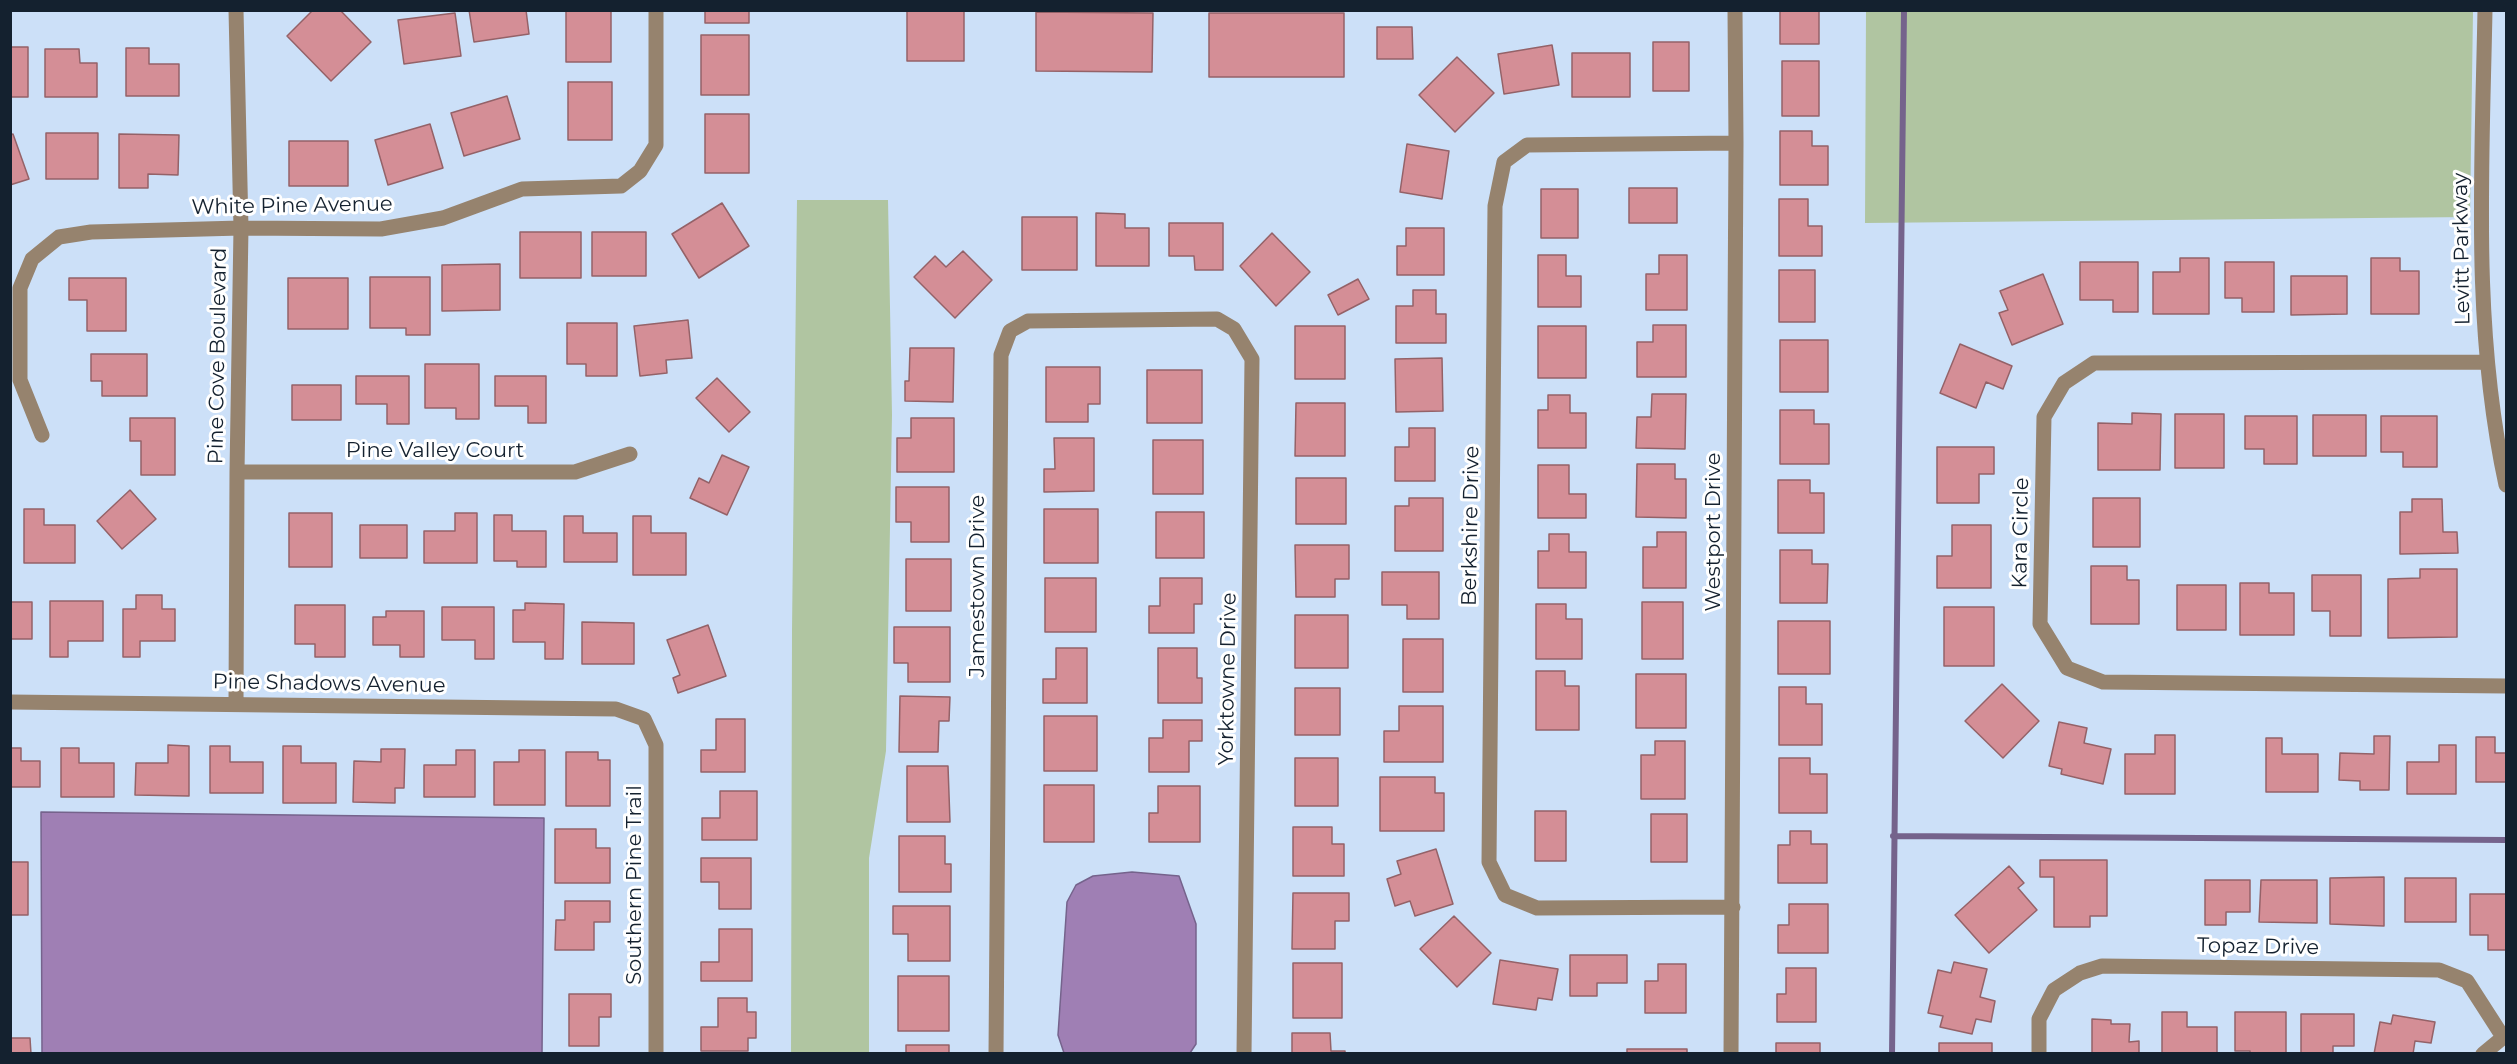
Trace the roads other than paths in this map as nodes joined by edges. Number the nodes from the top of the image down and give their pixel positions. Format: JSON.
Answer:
{"nodes":[{"id":1,"x":236,"y":10,"type":"edge"},
{"id":2,"x":656,"y":10,"type":"edge"},
{"id":3,"x":1735,"y":10,"type":"edge"},
{"id":4,"x":2485,"y":10,"type":"edge"},
{"id":5,"x":1736,"y":143,"type":"junction"},
{"id":6,"x":241,"y":228,"type":"junction"},
{"id":7,"x":1217,"y":319,"type":"joint"},
{"id":8,"x":2487,"y":362,"type":"junction"},
{"id":9,"x":42,"y":435,"type":"dead end"},
{"id":10,"x":630,"y":454,"type":"dead end"},
{"id":11,"x":237,"y":472,"type":"junction"},
{"id":12,"x":2506,"y":485,"type":"edge"},
{"id":13,"x":2506,"y":686,"type":"edge"},
{"id":14,"x":10,"y":702,"type":"edge"},
{"id":15,"x":236,"y":703,"type":"junction"},
{"id":16,"x":644,"y":719,"type":"joint"},
{"id":17,"x":1733,"y":907,"type":"junction"},
{"id":18,"x":2505,"y":1036,"type":"edge"},
{"id":19,"x":656,"y":1053,"type":"edge"},
{"id":20,"x":996,"y":1053,"type":"edge"},
{"id":21,"x":1244,"y":1053,"type":"edge"},
{"id":22,"x":1731,"y":1053,"type":"edge"},
{"id":23,"x":2039,"y":1053,"type":"edge"},
{"id":24,"x":2483,"y":1053,"type":"edge"}],
"edges":[{"from":1,"to":6,"type":"street","name":"Pine Cove Boulevard"},
{"from":2,"to":6,"type":"street","name":"White Pine Avenue"},
{"from":3,"to":5,"type":"street","name":"Westport Drive"},
{"from":4,"to":8,"type":"street","name":"Levitt Parkway"},
{"from":5,"to":17,"type":"street","name":"Westport Drive"},
{"from":5,"to":17,"type":"street","name":"Berkshire Drive"},
{"from":6,"to":9,"type":"street","name":"White Pine Avenue"},
{"from":6,"to":11,"type":"street","name":"Pine Cove Boulevard"},
{"from":7,"to":20,"type":"street","name":"Jamestown Drive"},
{"from":7,"to":21,"type":"street","name":"Yorktowne Drive"},
{"from":8,"to":12,"type":"street","name":"Levitt Parkway"},
{"from":8,"to":13,"type":"street","name":"Kara Circle"},
{"from":10,"to":11,"type":"street","name":"Pine Valley Court"},
{"from":11,"to":15,"type":"street","name":"Pine Cove Boulevard"},
{"from":14,"to":15,"type":"street","name":"Pine Shadows Avenue"},
{"from":15,"to":16,"type":"street","name":"Pine Shadows Avenue"},
{"from":16,"to":19,"type":"street","name":"Southern Pine Trail"},
{"from":17,"to":22,"type":"street","name":"Westport Drive"},
{"from":18,"to":23,"type":"street","name":"Topaz Drive"},
{"from":18,"to":24,"type":"street"}]}
